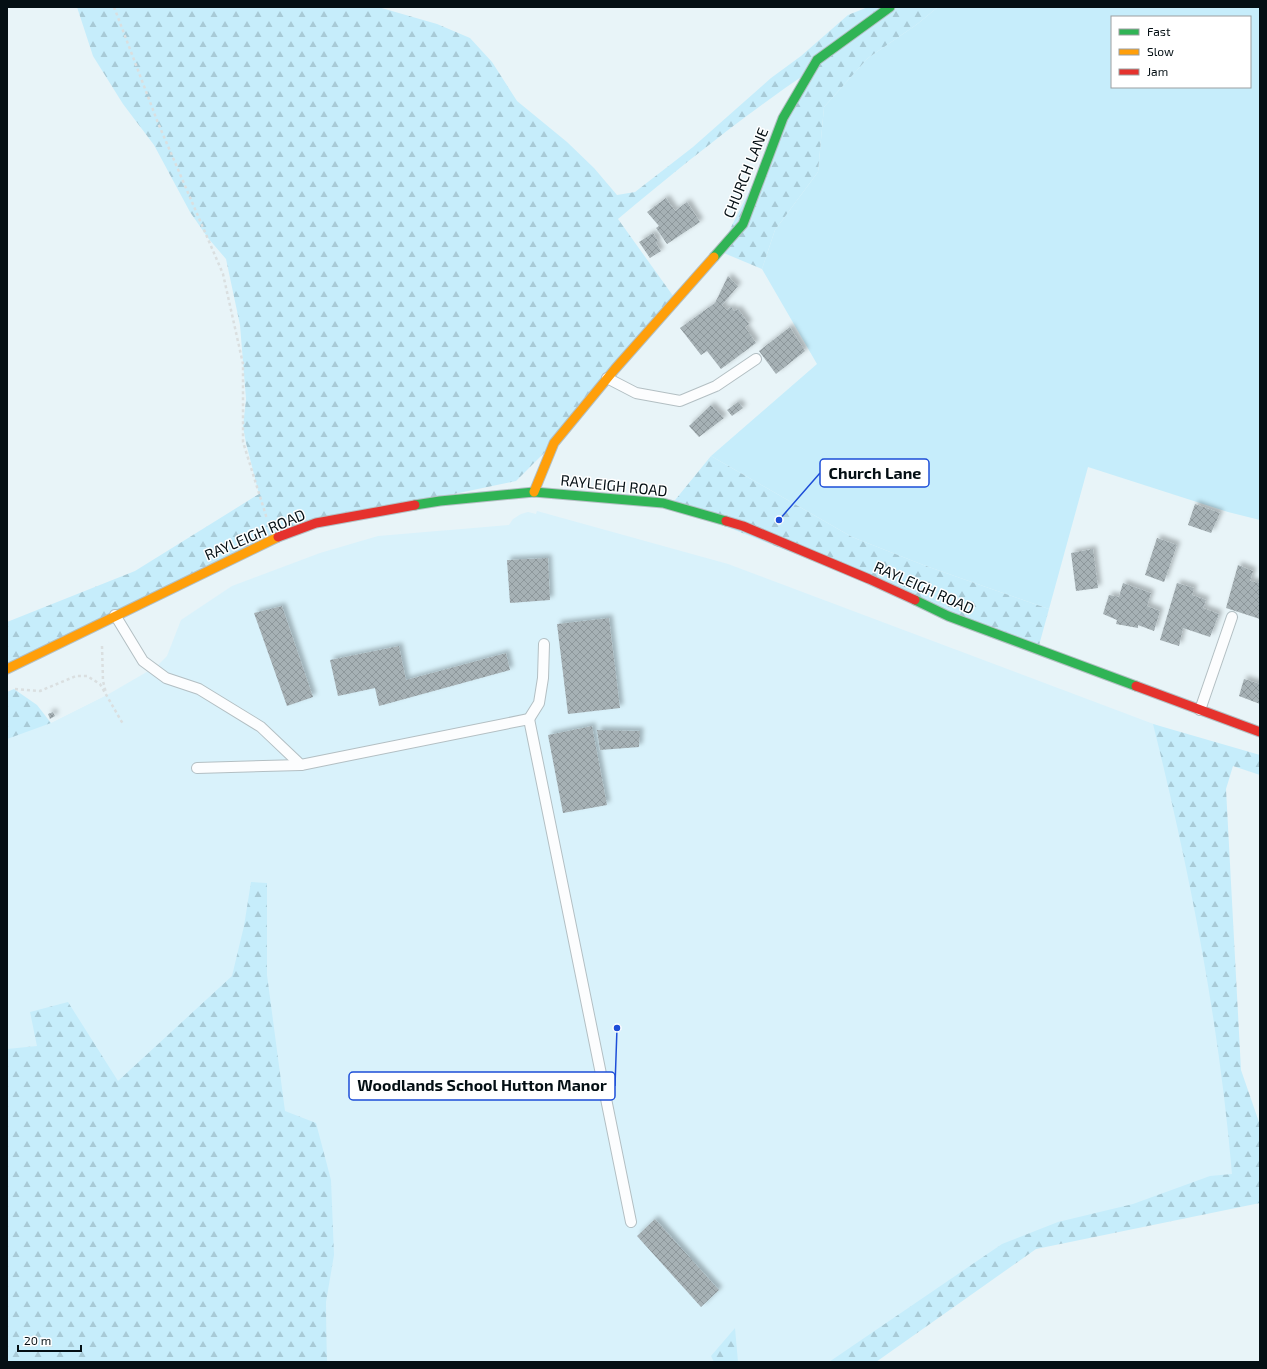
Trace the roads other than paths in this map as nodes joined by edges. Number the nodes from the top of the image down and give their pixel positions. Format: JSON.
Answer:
{"nodes":[{"id":1,"x":890,"y":7,"type":"edge"},
{"id":2,"x":756,"y":359,"type":"dead end"},
{"id":3,"x":607,"y":378,"type":"junction"},
{"id":4,"x":534,"y":492,"type":"junction"},
{"id":5,"x":116,"y":614,"type":"junction"},
{"id":6,"x":1232,"y":617,"type":"dead end"},
{"id":7,"x":544,"y":644,"type":"dead end"},
{"id":8,"x":7,"y":669,"type":"edge"},
{"id":9,"x":1200,"y":710,"type":"junction"},
{"id":10,"x":529,"y":719,"type":"junction"},
{"id":11,"x":1260,"y":732,"type":"edge"},
{"id":12,"x":302,"y":765,"type":"junction"},
{"id":13,"x":197,"y":768,"type":"dead end"},
{"id":14,"x":631,"y":1222,"type":"dead end"}],
"edges":[{"from":1,"to":3,"type":"main road","name":"CHURCH LANE"},
{"from":2,"to":3,"type":"lane"},
{"from":3,"to":4,"type":"main road","name":"CHURCH LANE"},
{"from":4,"to":5,"type":"main road","name":"RAYLEIGH ROAD"},
{"from":4,"to":9,"type":"main road","name":"RAYLEIGH ROAD"},
{"from":5,"to":8,"type":"main road","name":"RAYLEIGH ROAD"},
{"from":5,"to":12,"type":"lane"},
{"from":6,"to":9,"type":"lane"},
{"from":7,"to":10,"type":"lane"},
{"from":9,"to":11,"type":"main road","name":"RAYLEIGH ROAD"},
{"from":10,"to":12,"type":"lane"},
{"from":10,"to":14,"type":"lane"},
{"from":12,"to":13,"type":"lane"}]}
